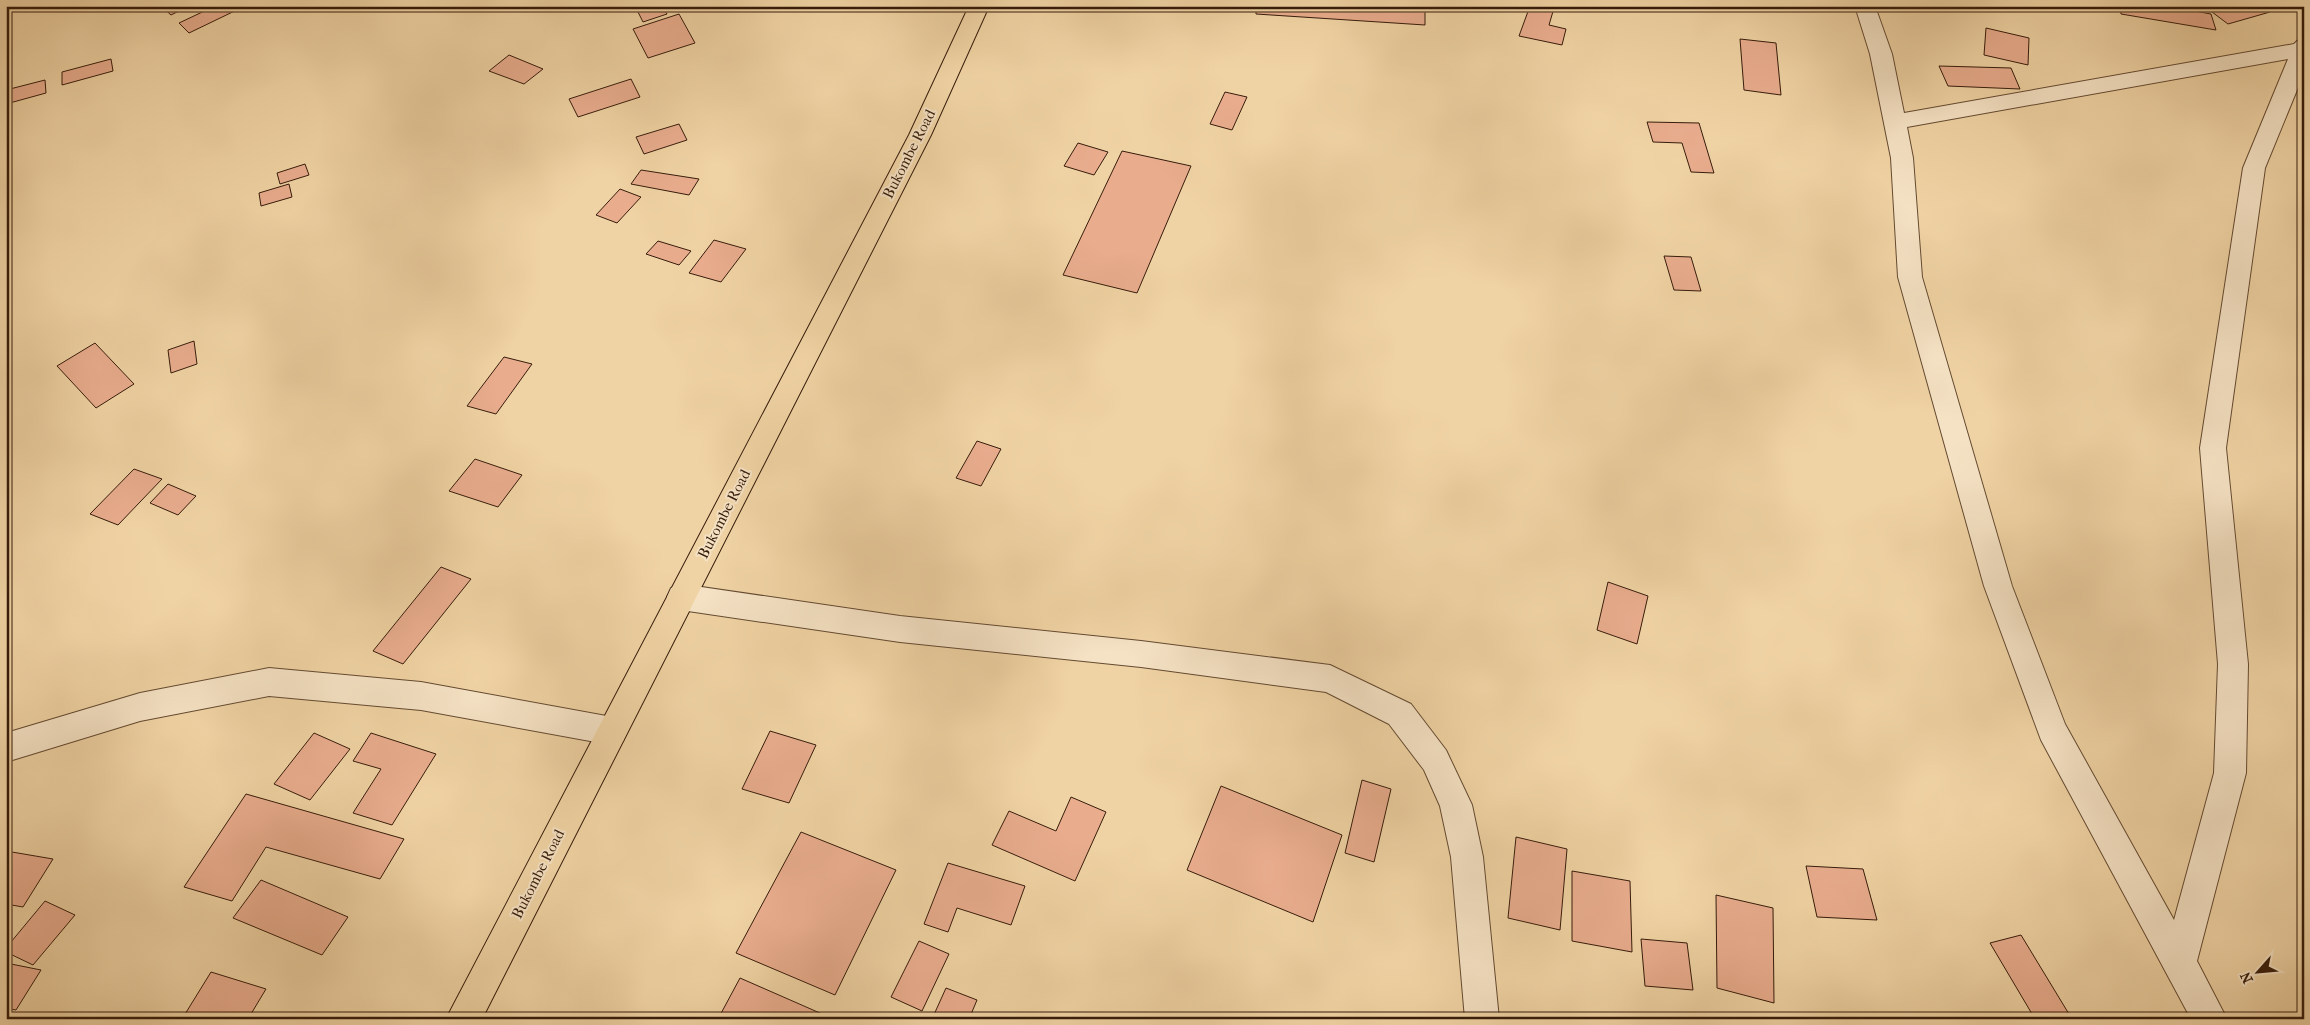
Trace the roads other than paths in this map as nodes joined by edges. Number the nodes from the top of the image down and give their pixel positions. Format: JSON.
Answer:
{"nodes":[{"id":1,"x":979,"y":6,"type":"edge"},
{"id":2,"x":1865,"y":6,"type":"edge"},
{"id":3,"x":2303,"y":48,"type":"edge"},
{"id":4,"x":1894,"y":122,"type":"junction"},
{"id":5,"x":681,"y":596,"type":"junction"},
{"id":6,"x":612,"y":731,"type":"junction"},
{"id":7,"x":6,"y":748,"type":"edge"},
{"id":8,"x":2179,"y":963,"type":"junction"},
{"id":9,"x":463,"y":1019,"type":"edge"},
{"id":10,"x":1482,"y":1019,"type":"edge"},
{"id":11,"x":2210,"y":1019,"type":"edge"}],
"edges":[{"from":1,"to":5,"type":"main road","name":"Bukombe Road"},
{"from":2,"to":4,"type":"street"},
{"from":3,"to":4,"type":"street"},
{"from":3,"to":8,"type":"street"},
{"from":4,"to":8,"type":"street"},
{"from":5,"to":6,"type":"main road","name":"Bukombe Road"},
{"from":5,"to":10,"type":"street"},
{"from":6,"to":7,"type":"street"},
{"from":6,"to":9,"type":"main road","name":"Bukombe Road"},
{"from":8,"to":11,"type":"street"}]}
